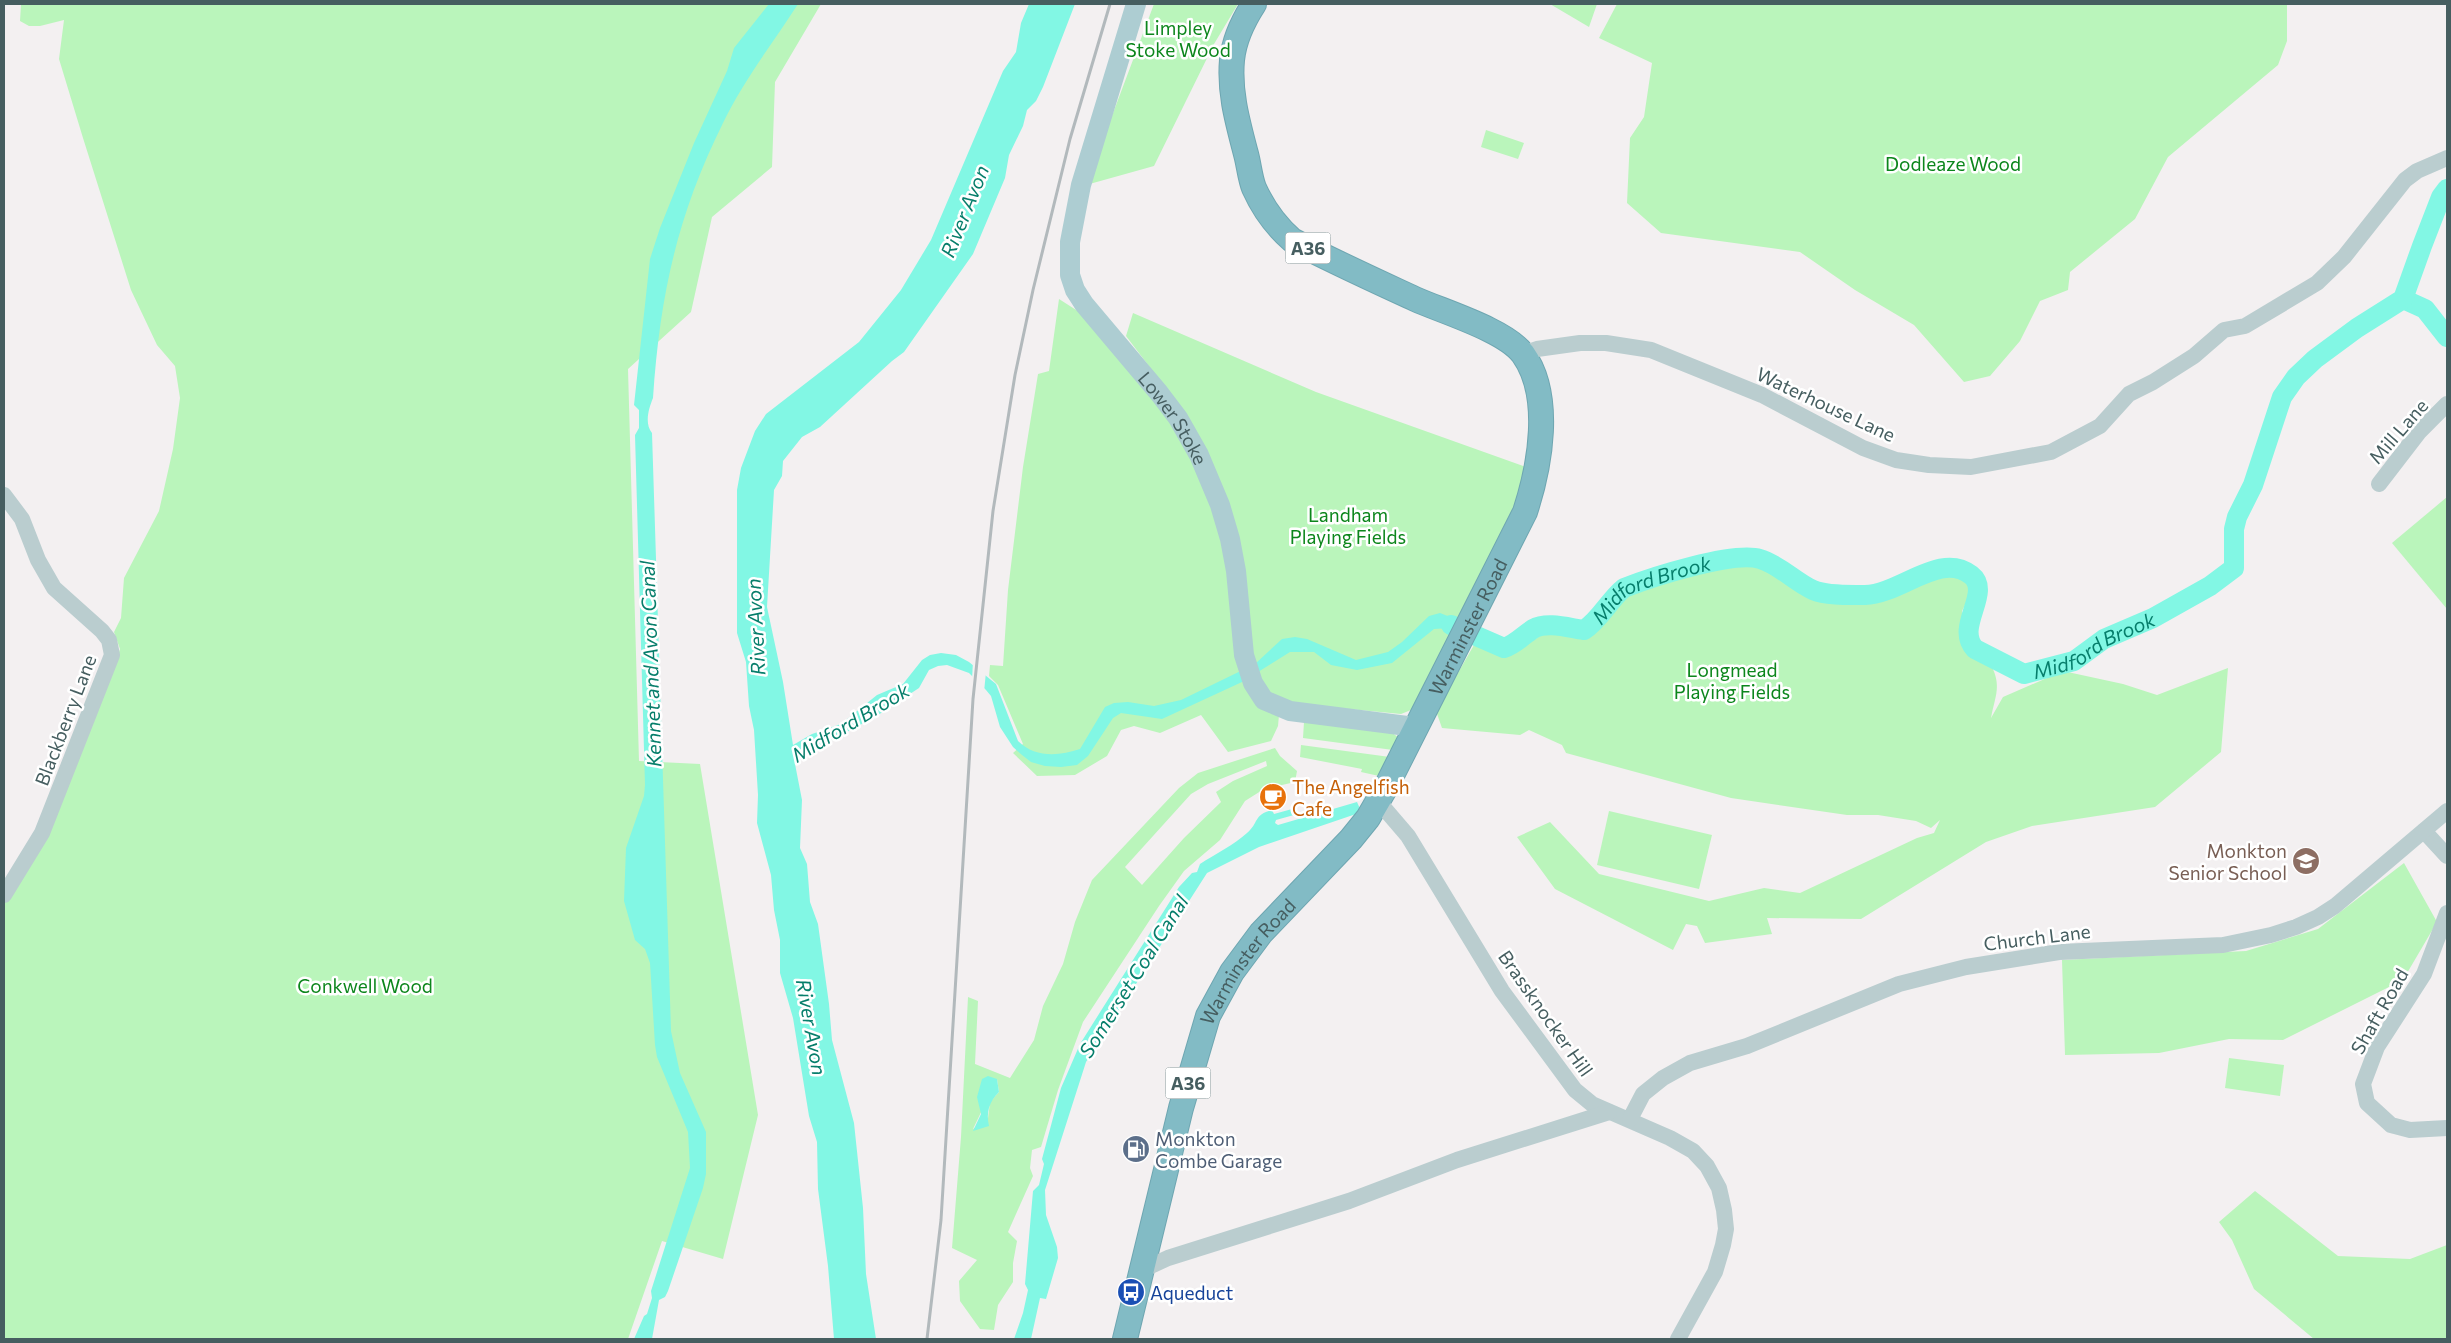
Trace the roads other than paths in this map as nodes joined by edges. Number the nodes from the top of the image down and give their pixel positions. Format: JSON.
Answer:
{"nodes":[{"id":1,"x":1136,"y":4,"type":"edge"},
{"id":2,"x":1254,"y":4,"type":"edge"},
{"id":3,"x":2447,"y":158,"type":"edge"},
{"id":4,"x":1522,"y":354,"type":"junction"},
{"id":5,"x":2447,"y":404,"type":"edge"},
{"id":6,"x":2379,"y":484,"type":"dead end"},
{"id":7,"x":4,"y":495,"type":"edge"},
{"id":8,"x":1415,"y":727,"type":"junction"},
{"id":9,"x":1378,"y":810,"type":"junction"},
{"id":10,"x":2447,"y":811,"type":"edge"},
{"id":11,"x":2424,"y":830,"type":"junction"},
{"id":12,"x":2447,"y":856,"type":"edge"},
{"id":13,"x":4,"y":895,"type":"edge"},
{"id":14,"x":2447,"y":913,"type":"edge"},
{"id":15,"x":1609,"y":1112,"type":"junction"},
{"id":16,"x":1630,"y":1119,"type":"junction"},
{"id":17,"x":2447,"y":1128,"type":"edge"},
{"id":18,"x":1142,"y":1270,"type":"junction"},
{"id":19,"x":1125,"y":1339,"type":"edge"},
{"id":20,"x":1678,"y":1339,"type":"edge"}],
"edges":[{"from":1,"to":8,"type":"main road","name":"Lower Stoke"},
{"from":2,"to":4,"type":"highway","name":"Warminster Road","number":"A36"},
{"from":3,"to":4,"type":"street","name":"Waterhouse Lane"},
{"from":4,"to":8,"type":"highway","name":"Warminster Road","number":"A36"},
{"from":5,"to":6,"type":"street","name":"Mill Lane"},
{"from":7,"to":13,"type":"street","name":"Blackberry Lane"},
{"from":8,"to":9,"type":"highway","name":"Warminster Road","number":"A36"},
{"from":9,"to":15,"type":"street","name":"Brassknocker Hill"},
{"from":9,"to":18,"type":"highway","name":"Warminster Road","number":"A36"},
{"from":10,"to":11,"type":"street","name":"Church Lane"},
{"from":11,"to":12,"type":"street"},
{"from":11,"to":16,"type":"street","name":"Church Lane"},
{"from":14,"to":17,"type":"street","name":"Shaft Road"},
{"from":15,"to":16,"type":"street","name":"Brassknocker Hill"},
{"from":15,"to":18,"type":"street"},
{"from":16,"to":20,"type":"street","name":"Brassknocker Hill"},
{"from":18,"to":19,"type":"highway","name":"Warminster Road","number":"A36"}]}
